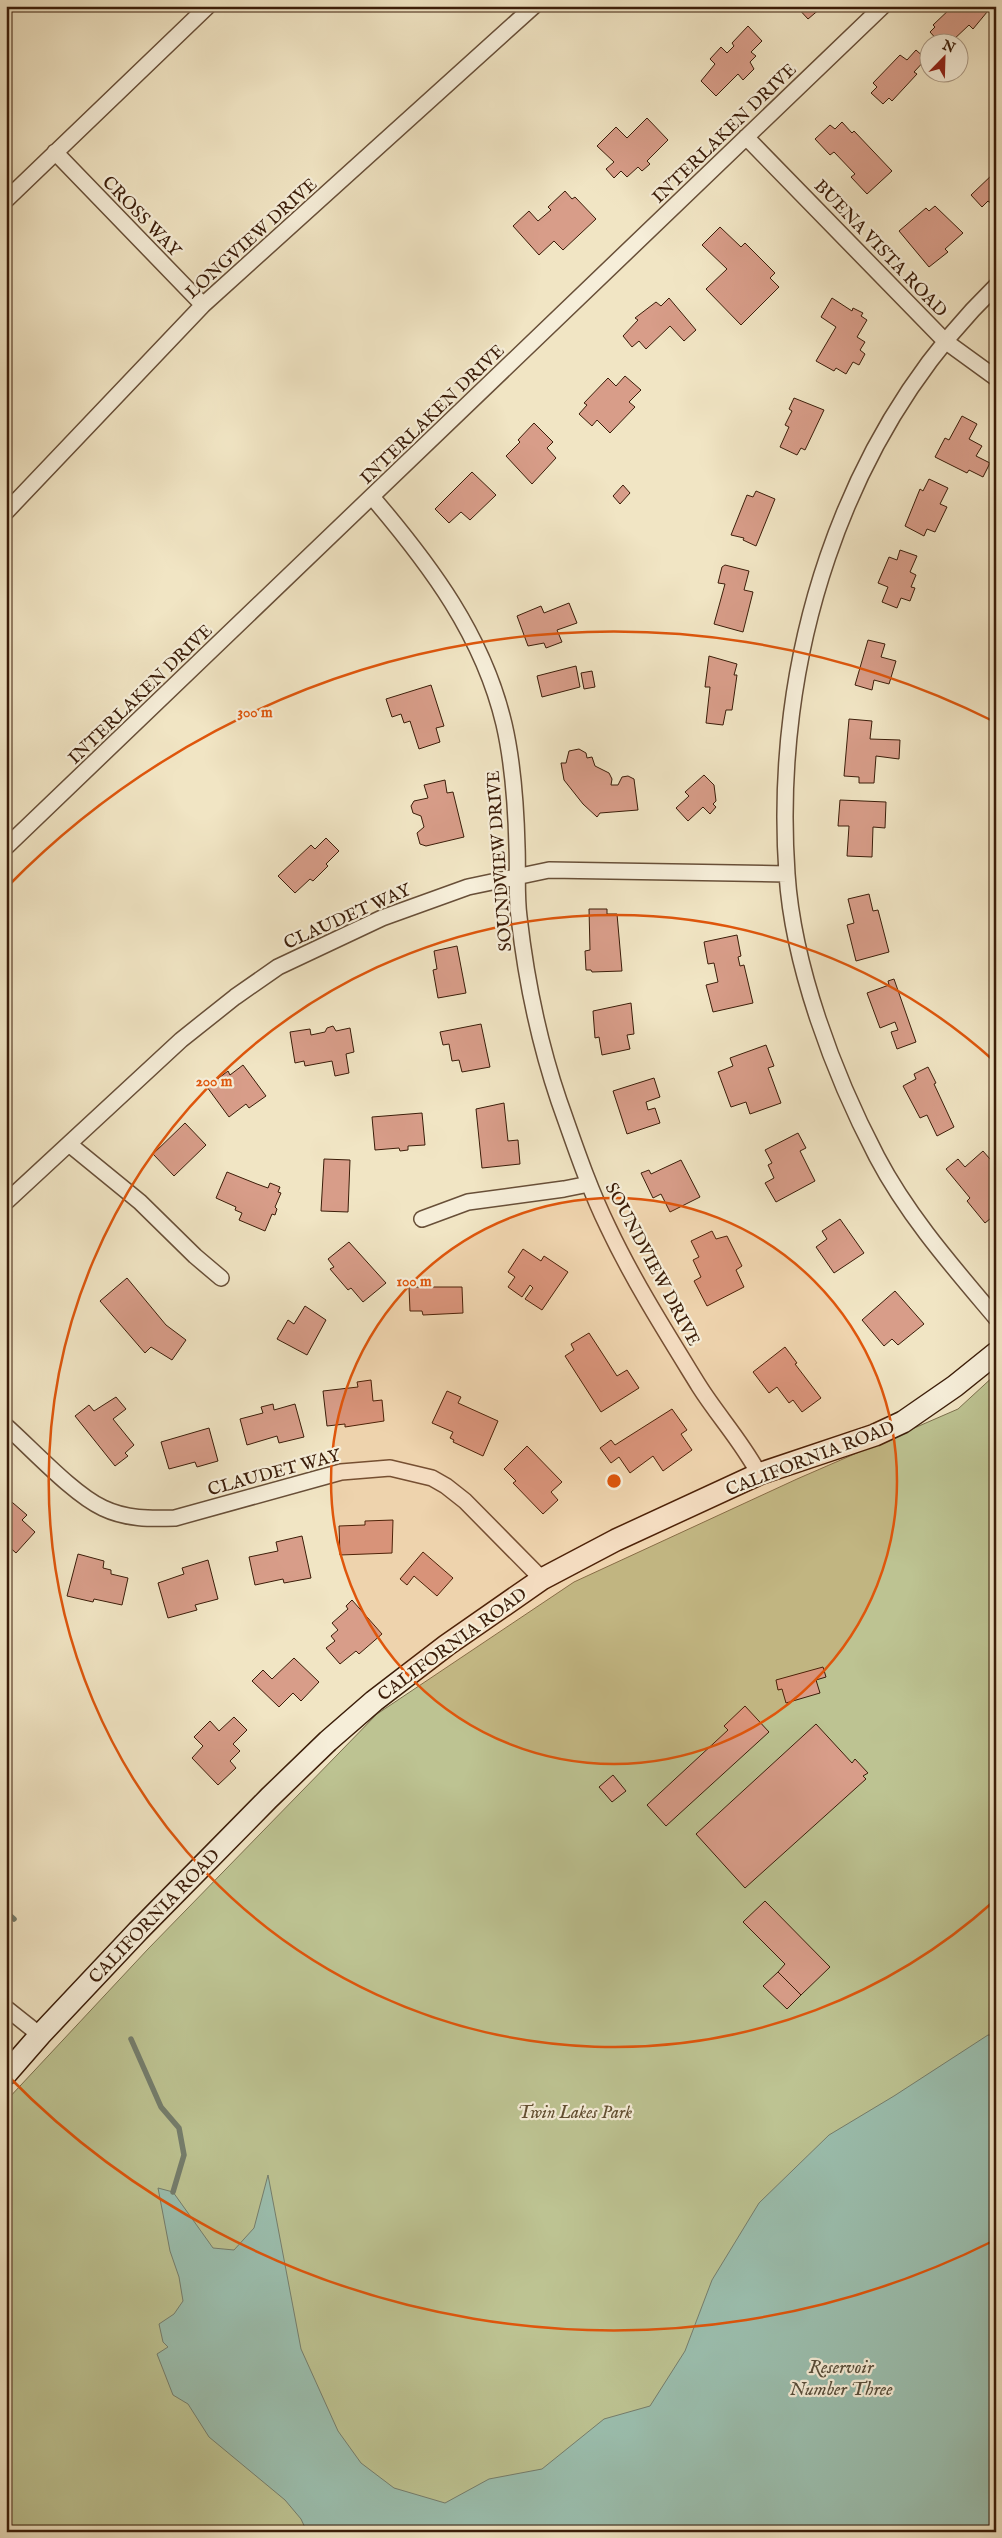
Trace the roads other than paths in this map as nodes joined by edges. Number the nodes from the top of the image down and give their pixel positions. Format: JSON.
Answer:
{"nodes":[{"id":1,"x":534,"y":6,"type":"edge"},
{"id":2,"x":883,"y":6,"type":"edge"},
{"id":3,"x":206,"y":7,"type":"edge"},
{"id":4,"x":746,"y":137,"type":"junction"},
{"id":5,"x":55,"y":152,"type":"junction"},
{"id":6,"x":6,"y":200,"type":"edge"},
{"id":7,"x":996,"y":286,"type":"edge"},
{"id":8,"x":203,"y":305,"type":"junction"},
{"id":9,"x":945,"y":340,"type":"junction"},
{"id":10,"x":996,"y":378,"type":"edge"},
{"id":11,"x":373,"y":498,"type":"junction"},
{"id":12,"x":6,"y":512,"type":"edge"},
{"id":13,"x":6,"y":848,"type":"edge"},
{"id":14,"x":787,"y":874,"type":"junction"},
{"id":15,"x":518,"y":876,"type":"junction"},
{"id":16,"x":69,"y":1144,"type":"junction"},
{"id":17,"x":590,"y":1184,"type":"junction"},
{"id":18,"x":6,"y":1202,"type":"edge"},
{"id":19,"x":422,"y":1219,"type":"dead end"},
{"id":20,"x":221,"y":1278,"type":"dead end"},
{"id":21,"x":996,"y":1318,"type":"edge"},
{"id":22,"x":996,"y":1353,"type":"edge"},
{"id":23,"x":6,"y":1426,"type":"edge"},
{"id":24,"x":759,"y":1474,"type":"junction"},
{"id":25,"x":542,"y":1579,"type":"junction"},
{"id":26,"x":6,"y":2008,"type":"edge"},
{"id":27,"x":40,"y":2035,"type":"junction"},
{"id":28,"x":6,"y":2074,"type":"edge"}],
"edges":[{"from":1,"to":8,"type":"street","name":"LONGVIEW DRIVE"},
{"from":2,"to":4,"type":"street","name":"INTERLAKEN DRIVE"},
{"from":3,"to":5,"type":"street"},
{"from":4,"to":9,"type":"street","name":"BUENA VISTA ROAD"},
{"from":4,"to":11,"type":"street","name":"INTERLAKEN DRIVE"},
{"from":5,"to":6,"type":"street"},
{"from":5,"to":8,"type":"street","name":"CROSS WAY"},
{"from":7,"to":9,"type":"street"},
{"from":8,"to":12,"type":"street","name":"LONGVIEW DRIVE"},
{"from":9,"to":10,"type":"street","name":"BUENA VISTA ROAD"},
{"from":9,"to":14,"type":"street"},
{"from":11,"to":13,"type":"street","name":"INTERLAKEN DRIVE"},
{"from":11,"to":15,"type":"street","name":"SOUNDVIEW DRIVE"},
{"from":14,"to":15,"type":"street","name":"CLAUDET WAY"},
{"from":14,"to":21,"type":"street"},
{"from":15,"to":16,"type":"street","name":"CLAUDET WAY"},
{"from":15,"to":17,"type":"street","name":"SOUNDVIEW DRIVE"},
{"from":16,"to":18,"type":"street","name":"CLAUDET WAY"},
{"from":16,"to":20,"type":"street"},
{"from":17,"to":19,"type":"street"},
{"from":17,"to":24,"type":"street","name":"SOUNDVIEW DRIVE"},
{"from":22,"to":24,"type":"main road","name":"CALIFORNIA ROAD"},
{"from":23,"to":25,"type":"street","name":"CLAUDET WAY"},
{"from":24,"to":25,"type":"main road","name":"CALIFORNIA ROAD"},
{"from":25,"to":27,"type":"main road","name":"CALIFORNIA ROAD"},
{"from":26,"to":27,"type":"street"},
{"from":27,"to":28,"type":"main road","name":"CALIFORNIA ROAD"}]}
